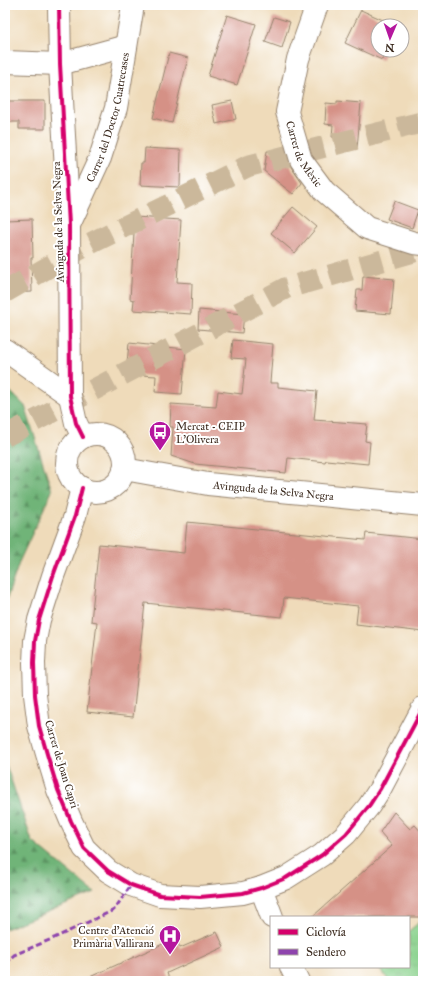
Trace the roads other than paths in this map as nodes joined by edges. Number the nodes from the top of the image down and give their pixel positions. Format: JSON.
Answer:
{"nodes":[{"id":1,"x":59,"y":5,"type":"edge"},
{"id":2,"x":133,"y":5,"type":"edge"},
{"id":3,"x":318,"y":5,"type":"edge"},
{"id":4,"x":126,"y":46,"type":"junction"},
{"id":5,"x":5,"y":62,"type":"edge"},
{"id":6,"x":60,"y":64,"type":"junction"},
{"id":7,"x":69,"y":225,"type":"junction"},
{"id":8,"x":423,"y":244,"type":"edge"},
{"id":9,"x":5,"y":350,"type":"edge"},
{"id":10,"x":70,"y":396,"type":"junction"},
{"id":11,"x":83,"y":437,"type":"junction"},
{"id":12,"x":124,"y":468,"type":"junction"},
{"id":13,"x":82,"y":488,"type":"junction"},
{"id":14,"x":423,"y":505,"type":"edge"},
{"id":15,"x":423,"y":708,"type":"edge"},
{"id":16,"x":261,"y":888,"type":"junction"},
{"id":17,"x":272,"y":916,"type":"edge"},
{"id":18,"x":292,"y":968,"type":"edge"},
{"id":19,"x":298,"y":981,"type":"edge"}],
"edges":[{"from":1,"to":6,"type":"street","name":"Avinguda de la Selva Negra"},
{"from":2,"to":4,"type":"street","name":"Carrer del Doctor Cuatrecases"},
{"from":3,"to":8,"type":"street","name":"Carrer de Mèxic"},
{"from":4,"to":6,"type":"street"},
{"from":4,"to":7,"type":"street","name":"Carrer del Doctor Cuatrecases"},
{"from":5,"to":6,"type":"street"},
{"from":6,"to":7,"type":"street","name":"Avinguda de la Selva Negra"},
{"from":7,"to":10,"type":"street","name":"Avinguda de la Selva Negra"},
{"from":9,"to":10,"type":"street"},
{"from":10,"to":11,"type":"street","name":"Avinguda de la Selva Negra"},
{"from":11,"to":12,"type":"street"},
{"from":11,"to":13,"type":"street"},
{"from":12,"to":13,"type":"street"},
{"from":12,"to":14,"type":"street","name":"Avinguda de la Selva Negra"},
{"from":13,"to":16,"type":"street","name":"Carrer de Joan Capri"},
{"from":15,"to":16,"type":"street","name":"Carrer de Joan Capri"},
{"from":16,"to":17,"type":"street"},
{"from":18,"to":19,"type":"street"}]}
